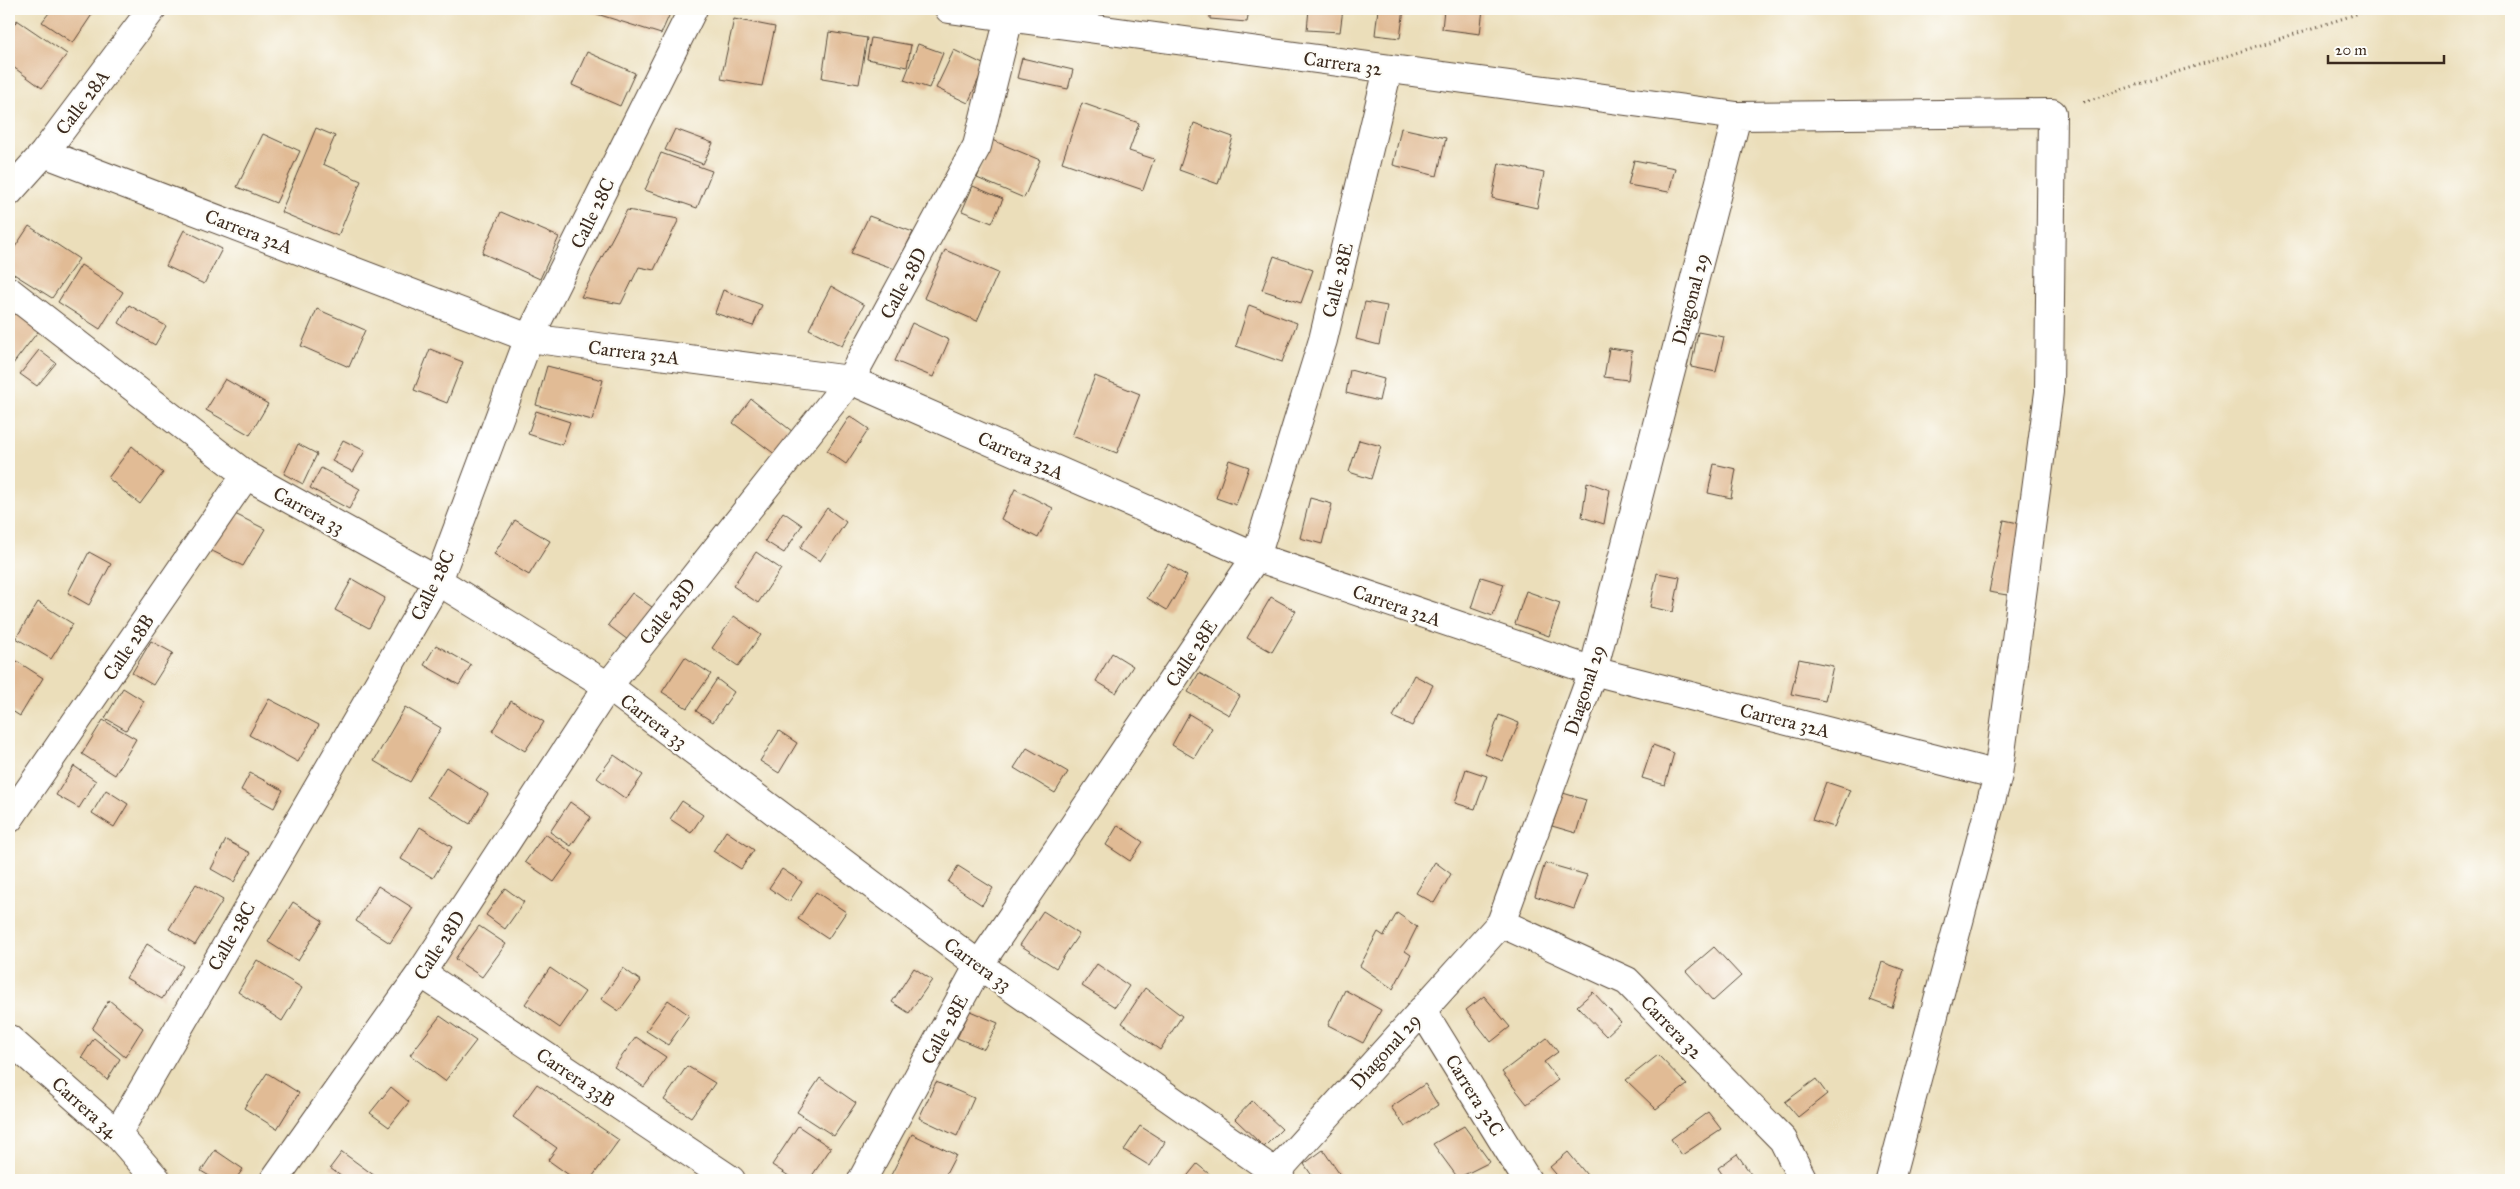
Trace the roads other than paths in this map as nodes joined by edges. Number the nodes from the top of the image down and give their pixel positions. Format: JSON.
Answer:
{"nodes":[{"id":1,"x":152,"y":9,"type":"edge"},
{"id":2,"x":693,"y":9,"type":"edge"},
{"id":3,"x":949,"y":9,"type":"edge"},
{"id":4,"x":1009,"y":18,"type":"junction"},
{"id":5,"x":1388,"y":69,"type":"junction"},
{"id":6,"x":1737,"y":116,"type":"junction"},
{"id":7,"x":44,"y":153,"type":"junction"},
{"id":8,"x":9,"y":192,"type":"edge"},
{"id":9,"x":9,"y":291,"type":"edge"},
{"id":10,"x":529,"y":338,"type":"junction"},
{"id":11,"x":850,"y":380,"type":"junction"},
{"id":12,"x":246,"y":475,"type":"junction"},
{"id":13,"x":1256,"y":558,"type":"junction"},
{"id":14,"x":438,"y":581,"type":"junction"},
{"id":15,"x":1593,"y":670,"type":"junction"},
{"id":16,"x":608,"y":686,"type":"junction"},
{"id":17,"x":1998,"y":775,"type":"junction"},
{"id":18,"x":9,"y":818,"type":"edge"},
{"id":19,"x":1500,"y":923,"type":"junction"},
{"id":20,"x":979,"y":966,"type":"junction"},
{"id":21,"x":421,"y":973,"type":"junction"},
{"id":22,"x":1422,"y":1010,"type":"junction"},
{"id":23,"x":9,"y":1039,"type":"edge"},
{"id":24,"x":117,"y":1134,"type":"junction"},
{"id":25,"x":1275,"y":1178,"type":"edge"},
{"id":26,"x":157,"y":1180,"type":"edge"},
{"id":27,"x":274,"y":1180,"type":"edge"},
{"id":28,"x":731,"y":1180,"type":"edge"},
{"id":29,"x":862,"y":1180,"type":"edge"},
{"id":30,"x":1527,"y":1180,"type":"edge"},
{"id":31,"x":1804,"y":1180,"type":"edge"},
{"id":32,"x":1890,"y":1180,"type":"edge"}],
"edges":[{"from":1,"to":7,"type":"street","name":"Calle 28A"},
{"from":2,"to":10,"type":"street","name":"Calle 28C"},
{"from":3,"to":4,"type":"street","name":"Carrera 32"},
{"from":4,"to":5,"type":"street","name":"Carrera 32"},
{"from":4,"to":11,"type":"street","name":"Calle 28D"},
{"from":5,"to":6,"type":"street","name":"Carrera 32"},
{"from":5,"to":13,"type":"street","name":"Calle 28E"},
{"from":6,"to":15,"type":"street","name":"Diagonal 29"},
{"from":6,"to":17,"type":"street","name":"Carrera 32"},
{"from":7,"to":8,"type":"street","name":"Calle 28A"},
{"from":7,"to":10,"type":"street","name":"Carrera 32A"},
{"from":9,"to":12,"type":"street","name":"Carrera 33"},
{"from":10,"to":11,"type":"street","name":"Carrera 32A"},
{"from":10,"to":14,"type":"street","name":"Calle 28C"},
{"from":11,"to":13,"type":"street","name":"Carrera 32A"},
{"from":11,"to":16,"type":"street","name":"Calle 28D"},
{"from":12,"to":14,"type":"street","name":"Carrera 33"},
{"from":12,"to":18,"type":"street","name":"Calle 28B"},
{"from":13,"to":15,"type":"street","name":"Carrera 32A"},
{"from":13,"to":20,"type":"street","name":"Calle 28E"},
{"from":14,"to":16,"type":"street","name":"Carrera 33"},
{"from":14,"to":24,"type":"street","name":"Calle 28C"},
{"from":15,"to":17,"type":"street","name":"Carrera 32A"},
{"from":15,"to":19,"type":"street","name":"Diagonal 29"},
{"from":16,"to":20,"type":"street","name":"Carrera 33"},
{"from":16,"to":21,"type":"street","name":"Calle 28D"},
{"from":17,"to":32,"type":"street"},
{"from":19,"to":22,"type":"street","name":"Diagonal 29"},
{"from":19,"to":31,"type":"street","name":"Carrera 32"},
{"from":20,"to":25,"type":"street","name":"Carrera 33"},
{"from":20,"to":29,"type":"street","name":"Calle 28E"},
{"from":21,"to":27,"type":"street","name":"Calle 28D"},
{"from":21,"to":28,"type":"street","name":"Carrera 33B"},
{"from":22,"to":25,"type":"street","name":"Diagonal 29"},
{"from":22,"to":30,"type":"street","name":"Carrera 32C"},
{"from":23,"to":24,"type":"street","name":"Carrera 34"},
{"from":24,"to":26,"type":"street","name":"Carrera 34"}]}
